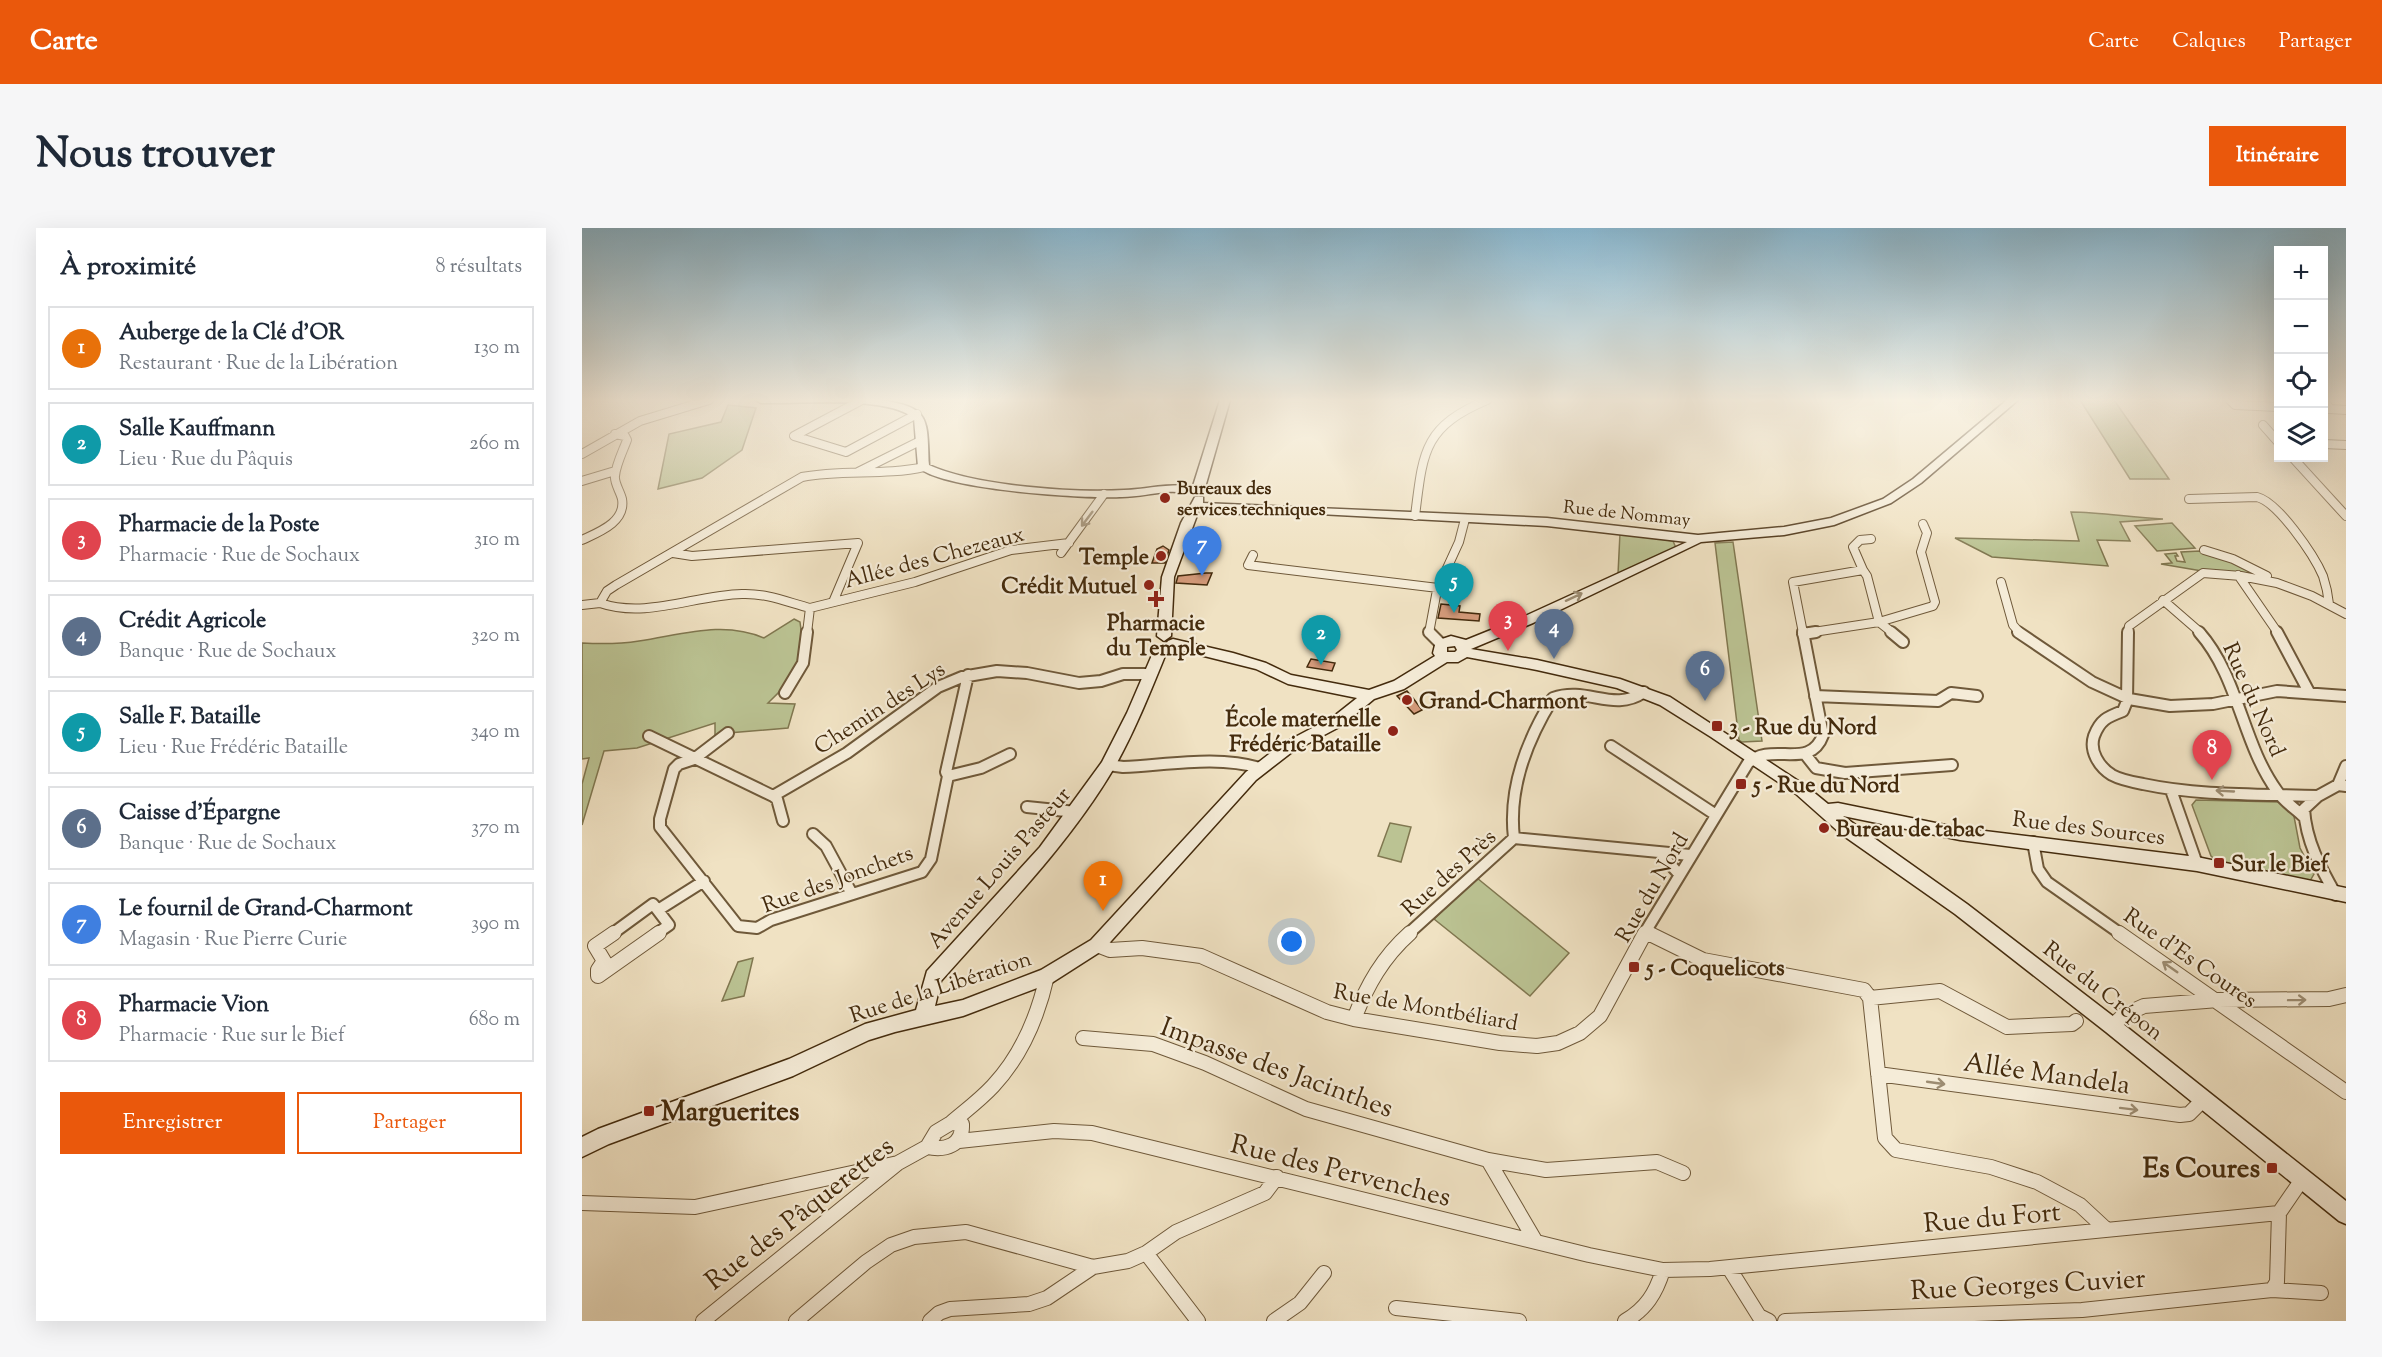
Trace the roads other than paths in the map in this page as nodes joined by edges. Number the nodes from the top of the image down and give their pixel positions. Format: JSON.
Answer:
{"nodes":[{"id":1,"x":624,"y":451,"type":"edge"},
{"id":2,"x":900,"y":451,"type":"edge"},
{"id":3,"x":923,"y":451,"type":"edge"},
{"id":4,"x":1211,"y":451,"type":"edge"},
{"id":5,"x":1425,"y":451,"type":"edge"},
{"id":6,"x":1953,"y":451,"type":"edge"},
{"id":7,"x":2297,"y":462,"type":"edge"},
{"id":8,"x":924,"y":467,"type":"junction"},
{"id":9,"x":615,"y":471,"type":"junction"},
{"id":10,"x":855,"y":473,"type":"junction"},
{"id":11,"x":582,"y":481,"type":"edge"},
{"id":12,"x":1196,"y":490,"type":"junction"},
{"id":13,"x":1104,"y":494,"type":"junction"},
{"id":14,"x":2189,"y":499,"type":"dead end"},
{"id":15,"x":1197,"y":506,"type":"junction"},
{"id":16,"x":1415,"y":516,"type":"junction"},
{"id":17,"x":2346,"y":516,"type":"edge"},
{"id":18,"x":1465,"y":519,"type":"junction"},
{"id":19,"x":1923,"y":524,"type":"dead end"},
{"id":20,"x":1698,"y":539,"type":"junction"},
{"id":21,"x":1871,"y":539,"type":"dead end"},
{"id":22,"x":582,"y":540,"type":"edge"},
{"id":23,"x":1069,"y":543,"type":"junction"},
{"id":24,"x":2204,"y":550,"type":"dead end"},
{"id":25,"x":673,"y":553,"type":"junction"},
{"id":26,"x":1061,"y":553,"type":"dead end"},
{"id":27,"x":1253,"y":555,"type":"dead end"},
{"id":28,"x":1863,"y":570,"type":"junction"},
{"id":29,"x":2238,"y":575,"type":"junction"},
{"id":30,"x":2272,"y":580,"type":"junction"},
{"id":31,"x":2001,"y":582,"type":"dead end"},
{"id":32,"x":1438,"y":588,"type":"junction"},
{"id":33,"x":2163,"y":600,"type":"junction"},
{"id":34,"x":833,"y":602,"type":"junction"},
{"id":35,"x":600,"y":603,"type":"junction"},
{"id":36,"x":2329,"y":604,"type":"junction"},
{"id":37,"x":582,"y":605,"type":"edge"},
{"id":38,"x":810,"y":608,"type":"junction"},
{"id":39,"x":2346,"y":614,"type":"edge"},
{"id":40,"x":1879,"y":622,"type":"junction"},
{"id":41,"x":1803,"y":634,"type":"junction"},
{"id":42,"x":1903,"y":642,"type":"dead end"},
{"id":43,"x":1166,"y":644,"type":"junction"},
{"id":44,"x":1464,"y":649,"type":"junction"},
{"id":45,"x":1443,"y":651,"type":"junction"},
{"id":46,"x":1149,"y":674,"type":"junction"},
{"id":47,"x":968,"y":675,"type":"junction"},
{"id":48,"x":1644,"y":692,"type":"junction"},
{"id":49,"x":2309,"y":692,"type":"junction"},
{"id":50,"x":785,"y":693,"type":"dead end"},
{"id":51,"x":1369,"y":695,"type":"junction"},
{"id":52,"x":1815,"y":696,"type":"junction"},
{"id":53,"x":1977,"y":696,"type":"dead end"},
{"id":54,"x":2346,"y":696,"type":"edge"},
{"id":55,"x":2129,"y":699,"type":"junction"},
{"id":56,"x":2236,"y":699,"type":"junction"},
{"id":57,"x":728,"y":733,"type":"dead end"},
{"id":58,"x":649,"y":736,"type":"dead end"},
{"id":59,"x":1611,"y":746,"type":"dead end"},
{"id":60,"x":1010,"y":754,"type":"dead end"},
{"id":61,"x":1804,"y":754,"type":"junction"},
{"id":62,"x":1754,"y":757,"type":"junction"},
{"id":63,"x":694,"y":759,"type":"junction"},
{"id":64,"x":1108,"y":765,"type":"junction"},
{"id":65,"x":1952,"y":765,"type":"dead end"},
{"id":66,"x":2346,"y":766,"type":"edge"},
{"id":67,"x":1260,"y":768,"type":"junction"},
{"id":68,"x":948,"y":776,"type":"junction"},
{"id":69,"x":2342,"y":785,"type":"edge"},
{"id":70,"x":2171,"y":790,"type":"junction"},
{"id":71,"x":2279,"y":795,"type":"junction"},
{"id":72,"x":773,"y":796,"type":"junction"},
{"id":73,"x":2318,"y":796,"type":"junction"},
{"id":74,"x":1027,"y":807,"type":"dead end"},
{"id":75,"x":1826,"y":810,"type":"junction"},
{"id":76,"x":1076,"y":812,"type":"junction"},
{"id":77,"x":1716,"y":815,"type":"junction"},
{"id":78,"x":2304,"y":817,"type":"junction"},
{"id":79,"x":783,"y":821,"type":"dead end"},
{"id":80,"x":813,"y":834,"type":"dead end"},
{"id":81,"x":1514,"y":838,"type":"junction"},
{"id":82,"x":2033,"y":843,"type":"junction"},
{"id":83,"x":1659,"y":852,"type":"junction"},
{"id":84,"x":1690,"y":855,"type":"junction"},
{"id":85,"x":2197,"y":864,"type":"junction"},
{"id":86,"x":1679,"y":874,"type":"junction"},
{"id":87,"x":704,"y":881,"type":"junction"},
{"id":88,"x":852,"y":894,"type":"junction"},
{"id":89,"x":2341,"y":895,"type":"edge"},
{"id":90,"x":658,"y":910,"type":"junction"},
{"id":91,"x":1647,"y":932,"type":"junction"},
{"id":92,"x":1097,"y":945,"type":"junction"},
{"id":93,"x":1047,"y":976,"type":"junction"},
{"id":94,"x":2346,"y":995,"type":"edge"},
{"id":95,"x":1870,"y":998,"type":"junction"},
{"id":96,"x":2218,"y":1000,"type":"junction"},
{"id":97,"x":923,"y":1017,"type":"junction"},
{"id":98,"x":1354,"y":1019,"type":"junction"},
{"id":99,"x":2076,"y":1021,"type":"dead end"},
{"id":100,"x":2112,"y":1026,"type":"junction"},
{"id":101,"x":1580,"y":1033,"type":"joint"},
{"id":102,"x":1083,"y":1038,"type":"dead end"},
{"id":103,"x":1878,"y":1074,"type":"junction"},
{"id":104,"x":2346,"y":1092,"type":"edge"},
{"id":105,"x":2204,"y":1099,"type":"junction"},
{"id":106,"x":951,"y":1123,"type":"junction"},
{"id":107,"x":959,"y":1141,"type":"junction"},
{"id":108,"x":582,"y":1147,"type":"edge"},
{"id":109,"x":927,"y":1147,"type":"junction"},
{"id":110,"x":1488,"y":1160,"type":"junction"},
{"id":111,"x":898,"y":1163,"type":"junction"},
{"id":112,"x":1683,"y":1173,"type":"dead end"},
{"id":113,"x":1277,"y":1177,"type":"junction"},
{"id":114,"x":2303,"y":1178,"type":"junction"},
{"id":115,"x":582,"y":1203,"type":"edge"},
{"id":116,"x":2279,"y":1214,"type":"junction"},
{"id":117,"x":2346,"y":1214,"type":"edge"},
{"id":118,"x":2106,"y":1230,"type":"junction"},
{"id":119,"x":1536,"y":1242,"type":"junction"},
{"id":120,"x":1146,"y":1253,"type":"junction"},
{"id":121,"x":1093,"y":1267,"type":"junction"},
{"id":122,"x":1730,"y":1268,"type":"junction"},
{"id":123,"x":1710,"y":1269,"type":"joint"},
{"id":124,"x":1663,"y":1270,"type":"junction"},
{"id":125,"x":1324,"y":1273,"type":"dead end"},
{"id":126,"x":2272,"y":1290,"type":"junction"},
{"id":127,"x":2320,"y":1293,"type":"dead end"},
{"id":128,"x":1396,"y":1308,"type":"dead end"},
{"id":129,"x":703,"y":1321,"type":"edge"},
{"id":130,"x":796,"y":1321,"type":"edge"},
{"id":131,"x":930,"y":1321,"type":"edge"},
{"id":132,"x":1198,"y":1321,"type":"edge"},
{"id":133,"x":1274,"y":1321,"type":"edge"},
{"id":134,"x":1519,"y":1321,"type":"edge"},
{"id":135,"x":1625,"y":1321,"type":"edge"},
{"id":136,"x":1768,"y":1321,"type":"edge"},
{"id":137,"x":1785,"y":1321,"type":"edge"}],
"edges":[{"from":1,"to":9,"type":"street"},
{"from":2,"to":10,"type":"street"},
{"from":3,"to":8,"type":"street"},
{"from":4,"to":12,"type":"street"},
{"from":5,"to":16,"type":"street"},
{"from":6,"to":20,"type":"street","name":"Rue de Nommay"},
{"from":7,"to":17,"type":"street"},
{"from":8,"to":10,"type":"street"},
{"from":8,"to":13,"type":"street"},
{"from":9,"to":11,"type":"street"},
{"from":9,"to":22,"type":"street"},
{"from":10,"to":25,"type":"street"},
{"from":12,"to":13,"type":"street"},
{"from":12,"to":15,"type":"street"},
{"from":13,"to":23,"type":"street","one_way":true},
{"from":14,"to":36,"type":"street"},
{"from":15,"to":16,"type":"street","name":"Rue de Nommay"},
{"from":15,"to":43,"type":"street"},
{"from":16,"to":18,"type":"street","name":"Rue de Nommay"},
{"from":18,"to":20,"type":"street","name":"Rue de Nommay"},
{"from":18,"to":32,"type":"street"},
{"from":19,"to":40,"type":"street"},
{"from":44,"to":20,"type":"street","one_way":true},
{"from":21,"to":28,"type":"street"},
{"from":23,"to":26,"type":"street"},
{"from":23,"to":34,"type":"street","name":"Allée des Chezeaux"},
{"from":24,"to":30,"type":"street"},
{"from":25,"to":34,"type":"street"},
{"from":25,"to":35,"type":"street"},
{"from":27,"to":32,"type":"street"},
{"from":28,"to":40,"type":"street"},
{"from":28,"to":41,"type":"street"},
{"from":29,"to":30,"type":"street"},
{"from":29,"to":33,"type":"street"},
{"from":29,"to":49,"type":"street"},
{"from":30,"to":36,"type":"street"},
{"from":31,"to":55,"type":"street"},
{"from":32,"to":45,"type":"street"},
{"from":33,"to":55,"type":"street"},
{"from":33,"to":56,"type":"street","name":"Rue du Nord"},
{"from":34,"to":38,"type":"street","name":"Allée des Chezeaux"},
{"from":35,"to":37,"type":"street"},
{"from":35,"to":38,"type":"street"},
{"from":36,"to":39,"type":"street"},
{"from":38,"to":50,"type":"street"},
{"from":40,"to":41,"type":"street"},
{"from":40,"to":42,"type":"street"},
{"from":41,"to":52,"type":"street"},
{"from":43,"to":46,"type":"street","name":"Avenue Louis Pasteur"},
{"from":43,"to":51,"type":"street"},
{"from":44,"to":45,"type":"street"},
{"from":44,"to":48,"type":"street","name":"Rue du Crépon"},
{"from":45,"to":51,"type":"street"},
{"from":46,"to":47,"type":"street","name":"Chemin des Lys"},
{"from":46,"to":64,"type":"street","name":"Avenue Louis Pasteur"},
{"from":47,"to":68,"type":"street","name":"Rue des Jonchets"},
{"from":47,"to":72,"type":"street","name":"Chemin des Lys"},
{"from":48,"to":62,"type":"street","name":"Rue du Crépon"},
{"from":48,"to":81,"type":"street","name":"Rue des Près"},
{"from":49,"to":54,"type":"street"},
{"from":49,"to":56,"type":"street"},
{"from":51,"to":67,"type":"street","name":"Rue de la Libération"},
{"from":52,"to":53,"type":"street"},
{"from":52,"to":61,"type":"street"},
{"from":55,"to":56,"type":"street"},
{"from":55,"to":70,"type":"street"},
{"from":56,"to":71,"type":"street","name":"Rue du Nord"},
{"from":57,"to":63,"type":"street"},
{"from":58,"to":63,"type":"street"},
{"from":59,"to":77,"type":"street"},
{"from":60,"to":68,"type":"street"},
{"from":61,"to":62,"type":"street"},
{"from":61,"to":65,"type":"street"},
{"from":62,"to":75,"type":"street","name":"Rue du Crépon"},
{"from":62,"to":77,"type":"street","name":"Rue du Nord"},
{"from":63,"to":72,"type":"street"},
{"from":63,"to":87,"type":"street","name":"Rue des Jonchets"},
{"from":64,"to":67,"type":"street"},
{"from":64,"to":76,"type":"street","name":"Avenue Louis Pasteur"},
{"from":66,"to":69,"type":"street"},
{"from":67,"to":92,"type":"street","name":"Rue de la Libération"},
{"from":68,"to":88,"type":"street","name":"Rue des Jonchets"},
{"from":69,"to":73,"type":"street"},
{"from":71,"to":70,"type":"street","one_way":true},
{"from":70,"to":85,"type":"street"},
{"from":71,"to":73,"type":"street"},
{"from":71,"to":78,"type":"street"},
{"from":72,"to":79,"type":"street"},
{"from":73,"to":78,"type":"street"},
{"from":74,"to":76,"type":"street"},
{"from":75,"to":82,"type":"street","name":"Rue des Sources"},
{"from":75,"to":100,"type":"street","name":"Rue du Crépon"},
{"from":76,"to":97,"type":"street","name":"Avenue Louis Pasteur"},
{"from":77,"to":84,"type":"street","name":"Rue du Nord"},
{"from":78,"to":89,"type":"street"},
{"from":80,"to":88,"type":"street"},
{"from":81,"to":83,"type":"street"},
{"from":81,"to":98,"type":"street","name":"Rue des Près"},
{"from":82,"to":85,"type":"street","name":"Rue des Sources"},
{"from":96,"to":82,"type":"street","name":"Rue d'Es Coures","one_way":true},
{"from":83,"to":84,"type":"street"},
{"from":83,"to":86,"type":"street"},
{"from":84,"to":86,"type":"street","name":"Rue du Nord"},
{"from":85,"to":89,"type":"street","name":"Rue des Sources"},
{"from":86,"to":91,"type":"street","name":"Rue du Nord"},
{"from":87,"to":88,"type":"street","name":"Rue des Jonchets"},
{"from":87,"to":90,"type":"street"},
{"from":90,"to":90,"type":"street"},
{"from":91,"to":95,"type":"street"},
{"from":91,"to":101,"type":"street","name":"Rue du Nord"},
{"from":92,"to":93,"type":"street","name":"Rue de la Libération"},
{"from":92,"to":98,"type":"street","name":"Rue de Montbéliard"},
{"from":93,"to":97,"type":"street","name":"Rue de la Libération"},
{"from":93,"to":106,"type":"street"},
{"from":96,"to":94,"type":"street","one_way":true},
{"from":95,"to":99,"type":"street"},
{"from":95,"to":103,"type":"street"},
{"from":96,"to":100,"type":"street"},
{"from":96,"to":104,"type":"street","name":"Rue d'Es Coures"},
{"from":97,"to":108,"type":"street","name":"Rue de la Libération"},
{"from":98,"to":101,"type":"street","name":"Rue de Montbéliard"},
{"from":100,"to":105,"type":"street","name":"Rue du Crépon"},
{"from":102,"to":110,"type":"street","name":"Impasse des Jacinthes"},
{"from":103,"to":105,"type":"street","name":"Allée Mandela","one_way":true},
{"from":103,"to":118,"type":"street"},
{"from":105,"to":114,"type":"street","name":"Rue du Crépon"},
{"from":106,"to":107,"type":"street"},
{"from":106,"to":109,"type":"street"},
{"from":107,"to":109,"type":"street","name":"Rue des Pervenches"},
{"from":107,"to":113,"type":"street","name":"Rue des Pervenches"},
{"from":109,"to":111,"type":"street","name":"Rue des Pâquerettes"},
{"from":110,"to":112,"type":"street","name":"Impasse des Jacinthes"},
{"from":110,"to":119,"type":"street"},
{"from":111,"to":115,"type":"street"},
{"from":111,"to":129,"type":"street","name":"Rue des Pâquerettes"},
{"from":113,"to":119,"type":"street","name":"Rue des Pervenches"},
{"from":113,"to":120,"type":"street"},
{"from":114,"to":116,"type":"street"},
{"from":114,"to":117,"type":"street","name":"Rue du Crépon"},
{"from":116,"to":118,"type":"street","name":"Rue du Fort"},
{"from":116,"to":126,"type":"street"},
{"from":118,"to":122,"type":"street","name":"Rue du Fort"},
{"from":119,"to":124,"type":"street","name":"Rue des Pervenches"},
{"from":120,"to":121,"type":"street"},
{"from":120,"to":132,"type":"street"},
{"from":121,"to":130,"type":"street"},
{"from":121,"to":131,"type":"street"},
{"from":122,"to":123,"type":"street","name":"Rue du Fort"},
{"from":122,"to":136,"type":"street"},
{"from":123,"to":124,"type":"street","name":"Rue des Pervenches"},
{"from":124,"to":135,"type":"street"},
{"from":125,"to":133,"type":"street"},
{"from":126,"to":127,"type":"street","name":"Rue Georges Cuvier"},
{"from":126,"to":137,"type":"street","name":"Rue Georges Cuvier"},
{"from":128,"to":134,"type":"street"}]}
